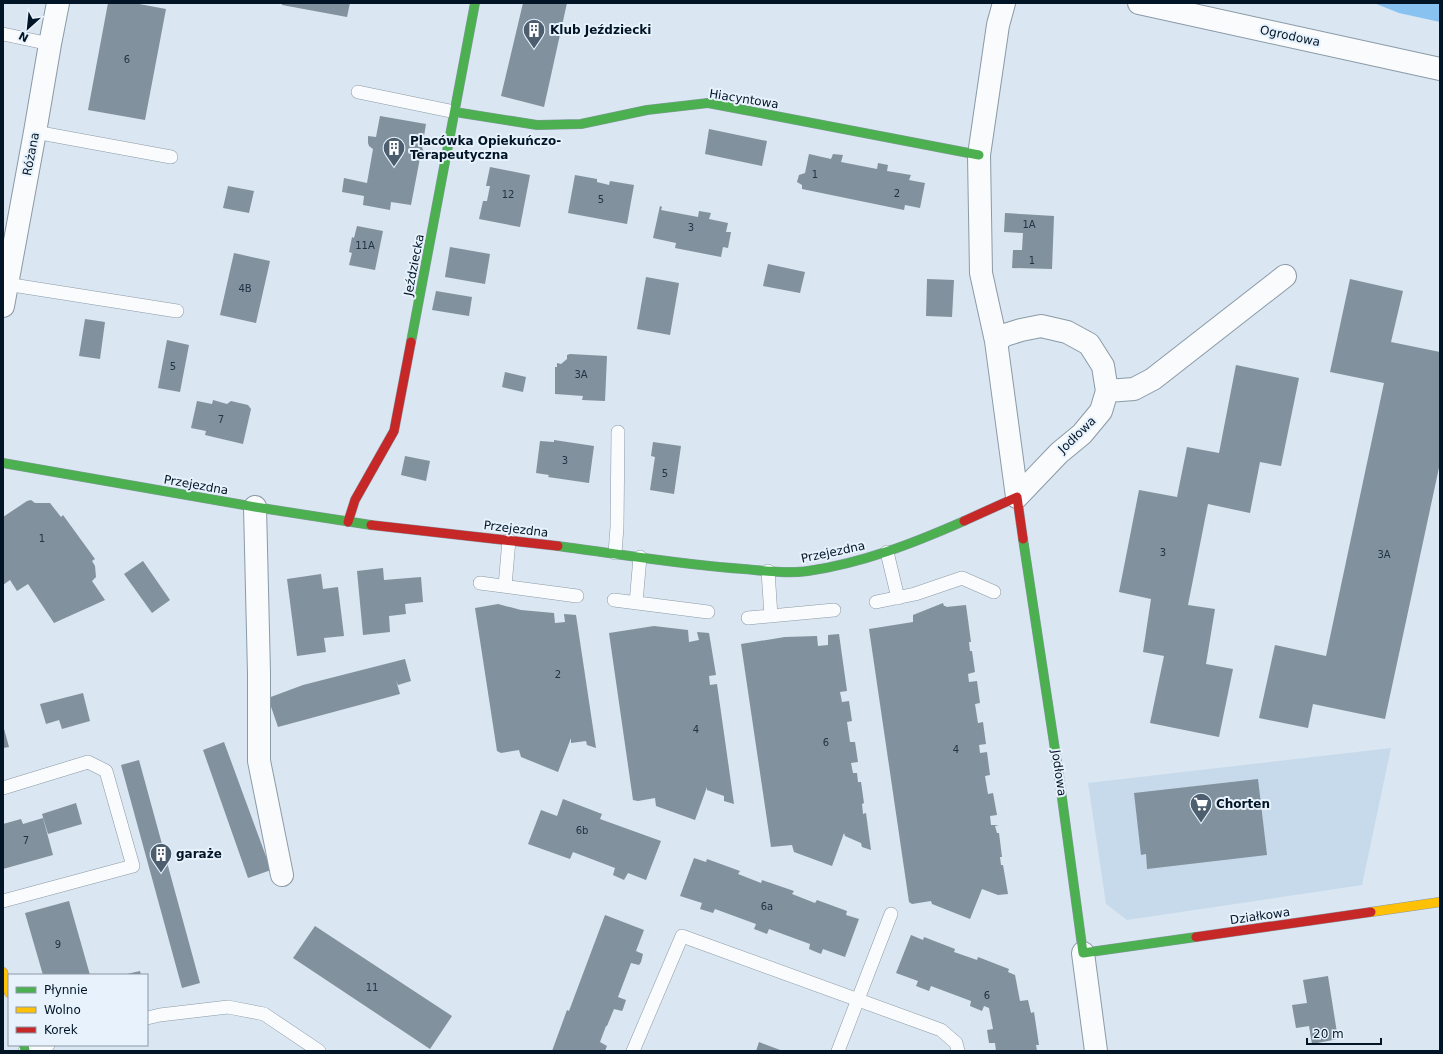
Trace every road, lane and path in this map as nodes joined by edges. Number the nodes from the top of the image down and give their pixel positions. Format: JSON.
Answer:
{"nodes":[{"id":1,"x":58,"y":3,"type":"edge"},
{"id":2,"x":475,"y":3,"type":"edge"},
{"id":3,"x":1004,"y":3,"type":"edge"},
{"id":4,"x":1139,"y":3,"type":"edge"},
{"id":5,"x":3,"y":34,"type":"edge"},
{"id":6,"x":50,"y":44,"type":"junction"},
{"id":7,"x":1440,"y":69,"type":"edge"},
{"id":8,"x":358,"y":92,"type":"dead end"},
{"id":9,"x":455,"y":112,"type":"junction"},
{"id":10,"x":35,"y":132,"type":"junction"},
{"id":11,"x":979,"y":156,"type":"junction"},
{"id":12,"x":171,"y":157,"type":"dead end"},
{"id":13,"x":1286,"y":276,"type":"dead end"},
{"id":14,"x":6,"y":284,"type":"junction"},
{"id":15,"x":3,"y":306,"type":"edge"},
{"id":16,"x":177,"y":311,"type":"dead end"},
{"id":17,"x":996,"y":341,"type":"junction"},
{"id":18,"x":1107,"y":391,"type":"junction"},
{"id":19,"x":618,"y":432,"type":"dead end"},
{"id":20,"x":3,"y":463,"type":"edge"},
{"id":21,"x":1017,"y":496,"type":"junction"},
{"id":22,"x":255,"y":508,"type":"junction"},
{"id":23,"x":348,"y":522,"type":"junction"},
{"id":24,"x":509,"y":540,"type":"junction"},
{"id":25,"x":887,"y":552,"type":"junction"},
{"id":26,"x":615,"y":553,"type":"junction"},
{"id":27,"x":640,"y":557,"type":"junction"},
{"id":28,"x":768,"y":571,"type":"junction"},
{"id":29,"x":480,"y":583,"type":"dead end"},
{"id":30,"x":505,"y":586,"type":"junction"},
{"id":31,"x":994,"y":592,"type":"dead end"},
{"id":32,"x":577,"y":596,"type":"dead end"},
{"id":33,"x":898,"y":598,"type":"junction"},
{"id":34,"x":614,"y":600,"type":"dead end"},
{"id":35,"x":876,"y":602,"type":"dead end"},
{"id":36,"x":636,"y":603,"type":"junction"},
{"id":37,"x":834,"y":610,"type":"dead end"},
{"id":38,"x":708,"y":612,"type":"dead end"},
{"id":39,"x":771,"y":616,"type":"junction"},
{"id":40,"x":748,"y":618,"type":"dead end"},
{"id":41,"x":3,"y":788,"type":"edge"},
{"id":42,"x":282,"y":875,"type":"dead end"},
{"id":43,"x":3,"y":901,"type":"edge"},
{"id":44,"x":1440,"y":902,"type":"edge"},
{"id":45,"x":891,"y":914,"type":"dead end"},
{"id":46,"x":1083,"y":953,"type":"junction"},
{"id":47,"x":3,"y":972,"type":"edge"},
{"id":48,"x":8,"y":990,"type":"edge"},
{"id":49,"x":859,"y":999,"type":"junction"},
{"id":50,"x":148,"y":1018,"type":"edge"},
{"id":51,"x":44,"y":1046,"type":"edge"},
{"id":52,"x":25,"y":1051,"type":"edge"},
{"id":53,"x":319,"y":1051,"type":"edge"},
{"id":54,"x":633,"y":1051,"type":"edge"},
{"id":55,"x":838,"y":1051,"type":"edge"},
{"id":56,"x":958,"y":1051,"type":"edge"},
{"id":57,"x":1096,"y":1051,"type":"edge"}],
"edges":[{"from":1,"to":6,"type":"street","name":"Różana"},
{"from":2,"to":9,"type":"street","name":"Jeździecka"},
{"from":3,"to":11,"type":"street"},
{"from":4,"to":7,"type":"street","name":"Ogrodowa"},
{"from":5,"to":6,"type":"lane"},
{"from":6,"to":10,"type":"street","name":"Różana"},
{"from":8,"to":9,"type":"lane"},
{"from":9,"to":11,"type":"street","name":"Hiacyntowa"},
{"from":9,"to":23,"type":"street","name":"Jeździecka"},
{"from":10,"to":12,"type":"lane"},
{"from":10,"to":14,"type":"street","name":"Różana"},
{"from":11,"to":17,"type":"street","name":"Jodłowa"},
{"from":13,"to":18,"type":"street"},
{"from":14,"to":15,"type":"street","name":"Różana"},
{"from":14,"to":16,"type":"lane"},
{"from":17,"to":18,"type":"street","name":"Jodłowa"},
{"from":17,"to":21,"type":"street","name":"Jodłowa"},
{"from":18,"to":21,"type":"street","name":"Jodłowa"},
{"from":19,"to":26,"type":"lane"},
{"from":20,"to":22,"type":"street","name":"Przejezdna"},
{"from":21,"to":25,"type":"street","name":"Przejezdna"},
{"from":21,"to":46,"type":"street","name":"Jodłowa"},
{"from":22,"to":23,"type":"street","name":"Przejezdna"},
{"from":22,"to":42,"type":"street"},
{"from":23,"to":24,"type":"street","name":"Przejezdna"},
{"from":24,"to":26,"type":"street","name":"Przejezdna"},
{"from":24,"to":30,"type":"lane"},
{"from":25,"to":28,"type":"street","name":"Przejezdna"},
{"from":25,"to":33,"type":"lane"},
{"from":26,"to":27,"type":"street","name":"Przejezdna"},
{"from":27,"to":28,"type":"street","name":"Przejezdna"},
{"from":27,"to":36,"type":"lane"},
{"from":28,"to":39,"type":"lane"},
{"from":29,"to":30,"type":"lane"},
{"from":30,"to":32,"type":"lane"},
{"from":31,"to":33,"type":"lane"},
{"from":33,"to":35,"type":"lane"},
{"from":34,"to":36,"type":"lane"},
{"from":36,"to":38,"type":"lane"},
{"from":37,"to":39,"type":"lane"},
{"from":39,"to":40,"type":"lane"},
{"from":41,"to":43,"type":"lane"},
{"from":44,"to":46,"type":"street","name":"Działkowa"},
{"from":45,"to":49,"type":"lane"},
{"from":46,"to":57,"type":"street","name":"Jodłowa"},
{"from":47,"to":48,"type":"street"},
{"from":49,"to":54,"type":"lane"},
{"from":49,"to":55,"type":"lane"},
{"from":49,"to":56,"type":"lane"},
{"from":50,"to":53,"type":"lane"},
{"from":51,"to":52,"type":"lane"}]}
